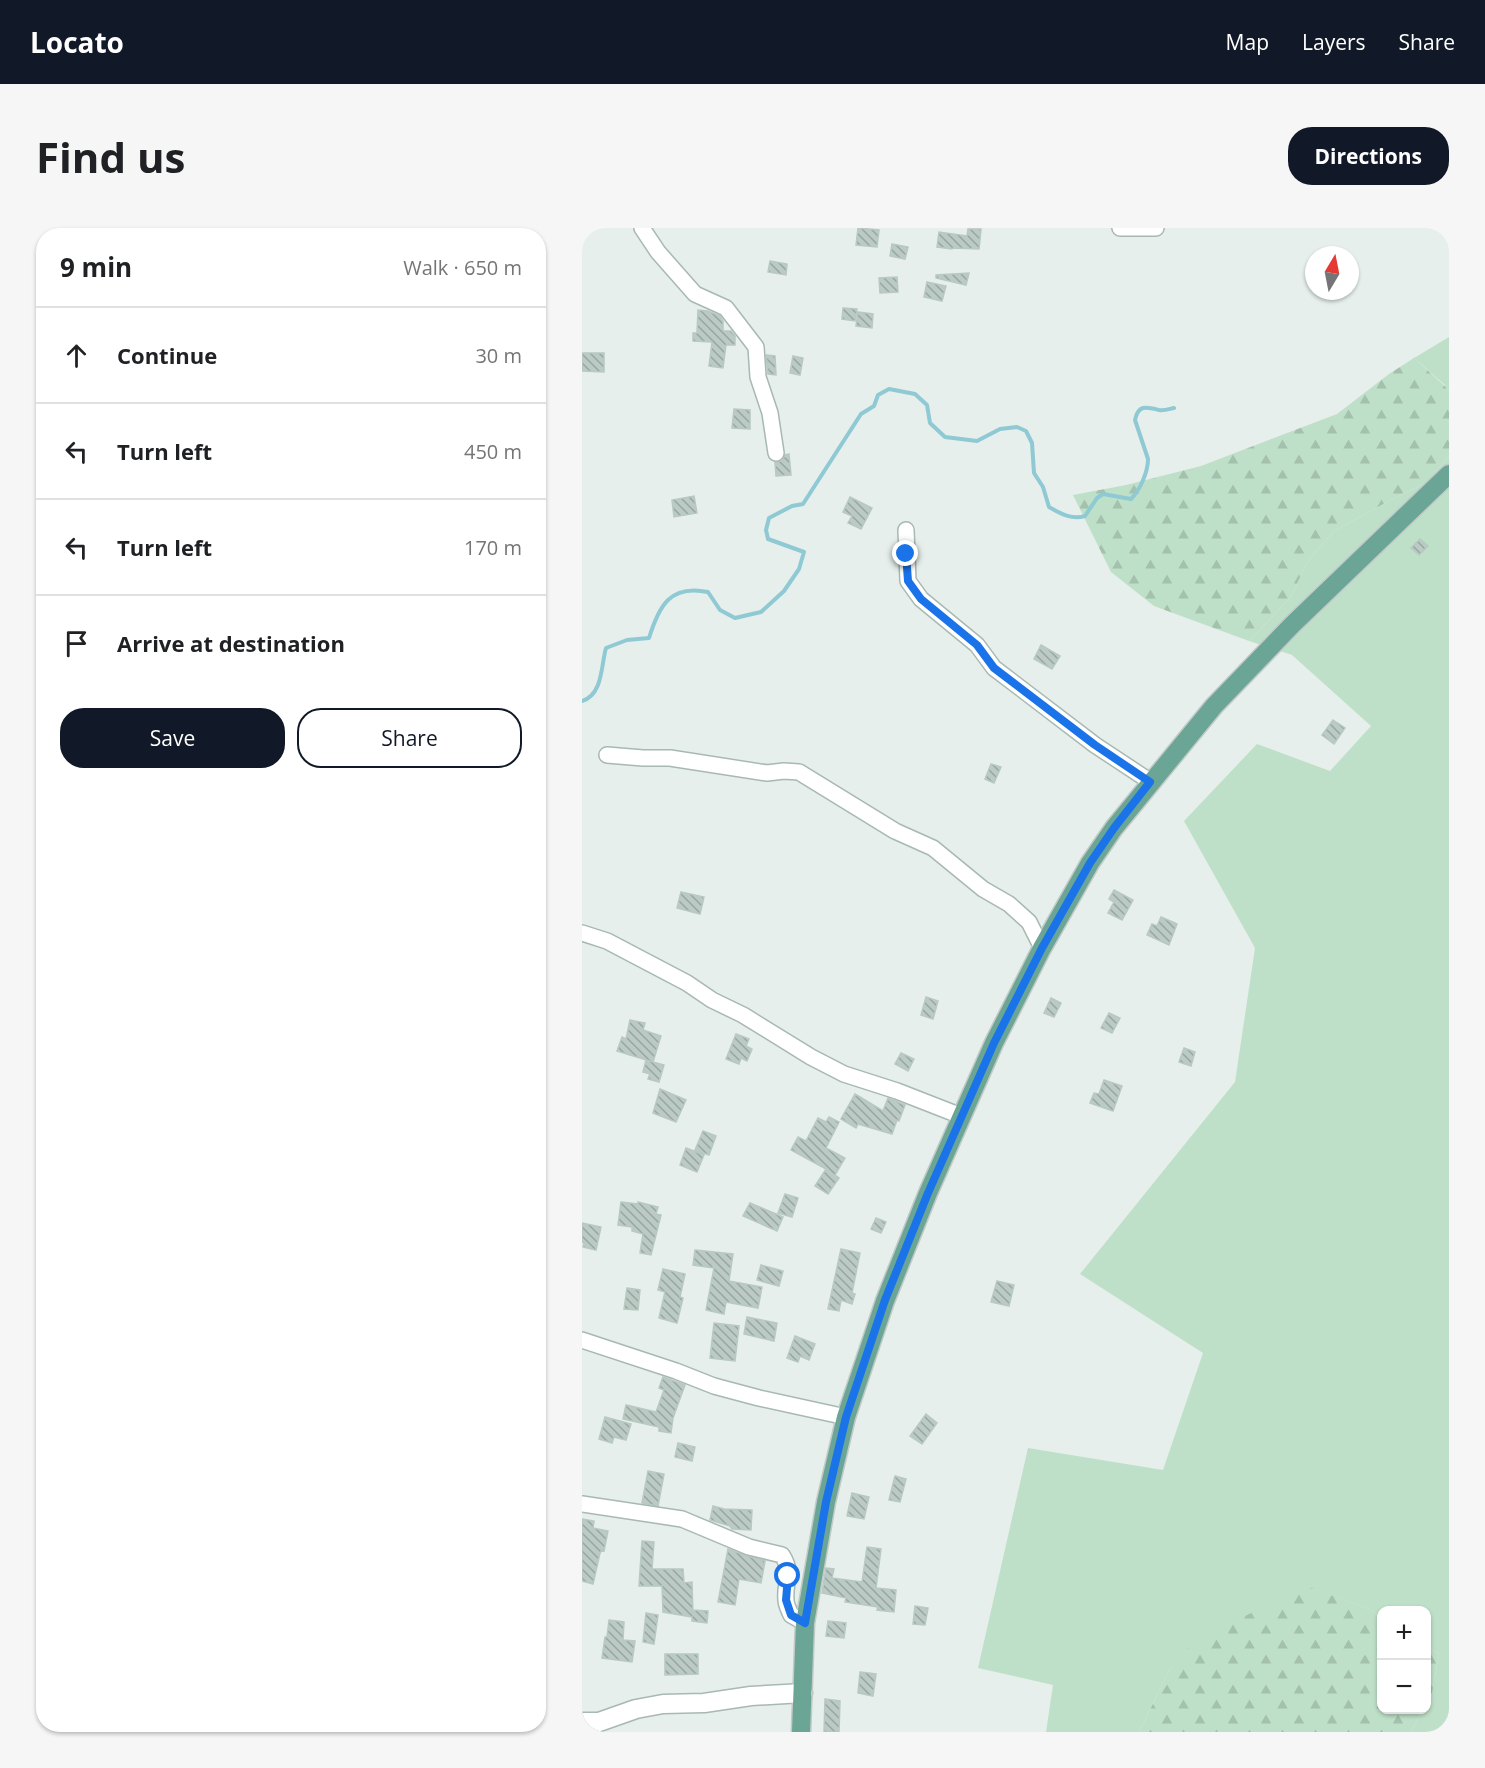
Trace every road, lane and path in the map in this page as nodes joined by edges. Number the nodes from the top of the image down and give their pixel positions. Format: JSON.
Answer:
{"nodes":[{"id":1,"x":642,"y":228,"type":"edge"},
{"id":2,"x":1120,"y":228,"type":"edge"},
{"id":3,"x":1156,"y":228,"type":"edge"},
{"id":4,"x":776,"y":453,"type":"dead end"},
{"id":5,"x":1449,"y":474,"type":"edge"},
{"id":6,"x":906,"y":530,"type":"dead end"},
{"id":7,"x":607,"y":755,"type":"dead end"},
{"id":8,"x":1150,"y":782,"type":"junction"},
{"id":9,"x":582,"y":933,"type":"edge"},
{"id":10,"x":1042,"y":948,"type":"junction"},
{"id":11,"x":961,"y":1116,"type":"junction"},
{"id":12,"x":582,"y":1340,"type":"edge"},
{"id":13,"x":846,"y":1417,"type":"junction"},
{"id":14,"x":582,"y":1504,"type":"edge"},
{"id":15,"x":805,"y":1623,"type":"junction"},
{"id":16,"x":802,"y":1693,"type":"junction"},
{"id":17,"x":582,"y":1722,"type":"edge"},
{"id":18,"x":801,"y":1732,"type":"edge"}],
"edges":[{"from":1,"to":4,"type":"street"},
{"from":2,"to":3,"type":"street"},
{"from":5,"to":8,"type":"main road"},
{"from":6,"to":8,"type":"street"},
{"from":7,"to":10,"type":"street"},
{"from":8,"to":10,"type":"main road"},
{"from":9,"to":11,"type":"street"},
{"from":10,"to":11,"type":"main road"},
{"from":11,"to":13,"type":"main road"},
{"from":12,"to":13,"type":"street"},
{"from":13,"to":15,"type":"main road"},
{"from":14,"to":15,"type":"street"},
{"from":15,"to":16,"type":"main road"},
{"from":16,"to":17,"type":"street"},
{"from":16,"to":18,"type":"main road"}]}
